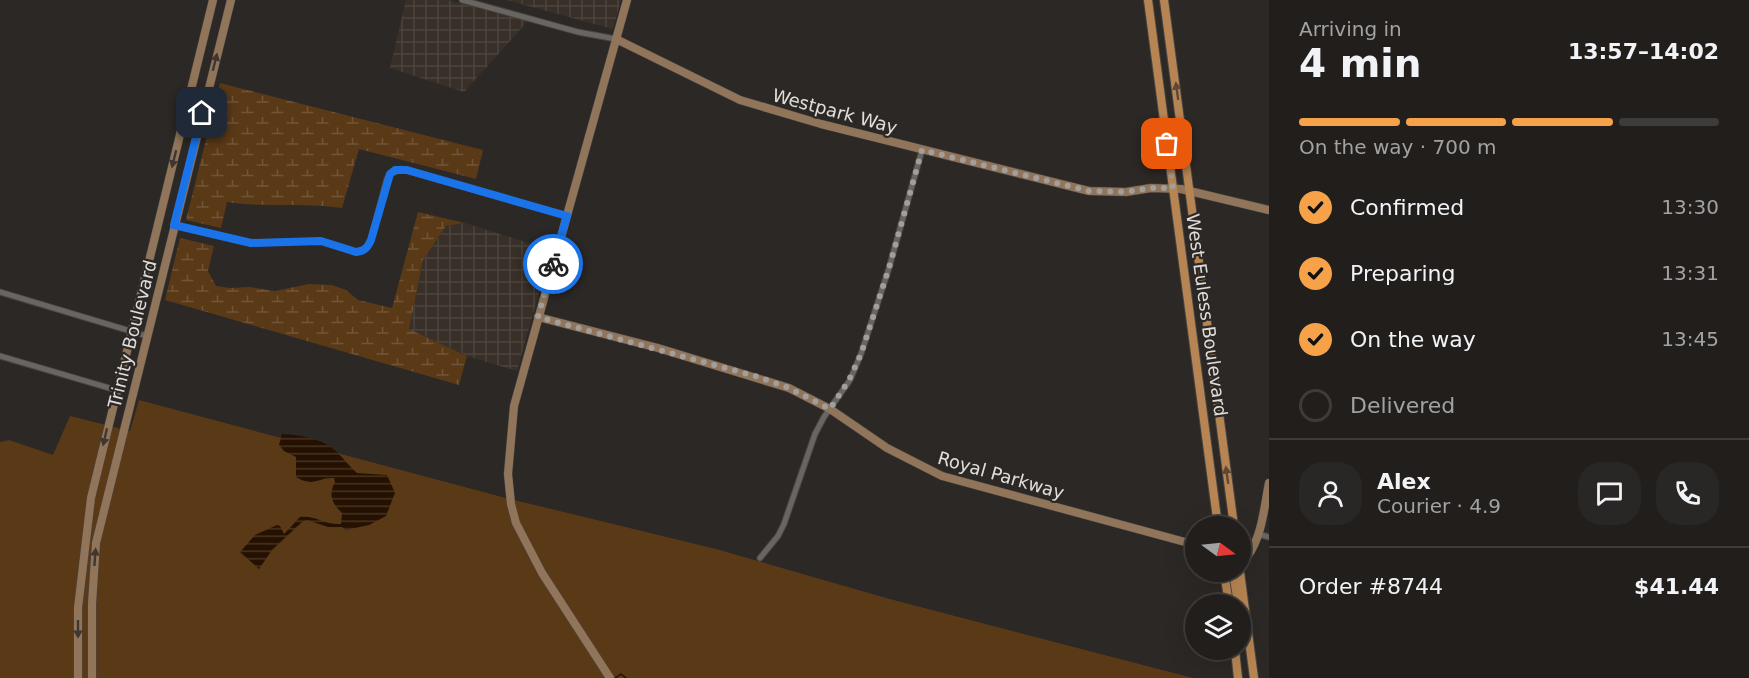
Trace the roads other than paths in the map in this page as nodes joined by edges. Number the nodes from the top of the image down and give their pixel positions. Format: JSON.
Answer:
{"nodes":[{"id":1,"x":213,"y":0,"type":"edge"},
{"id":2,"x":231,"y":0,"type":"edge"},
{"id":3,"x":462,"y":0,"type":"edge"},
{"id":4,"x":627,"y":0,"type":"edge"},
{"id":5,"x":1148,"y":0,"type":"edge"},
{"id":6,"x":1164,"y":0,"type":"edge"},
{"id":7,"x":616,"y":39,"type":"junction"},
{"id":8,"x":922,"y":150,"type":"junction"},
{"id":9,"x":1173,"y":188,"type":"junction"},
{"id":10,"x":1190,"y":191,"type":"junction"},
{"id":11,"x":1269,"y":210,"type":"edge"},
{"id":12,"x":567,"y":216,"type":"junction"},
{"id":13,"x":174,"y":225,"type":"junction"},
{"id":14,"x":0,"y":292,"type":"edge"},
{"id":15,"x":538,"y":317,"type":"junction"},
{"id":16,"x":132,"y":331,"type":"junction"},
{"id":17,"x":147,"y":336,"type":"junction"},
{"id":18,"x":0,"y":356,"type":"edge"},
{"id":19,"x":1198,"y":373,"type":"junction"},
{"id":20,"x":1213,"y":375,"type":"junction"},
{"id":21,"x":116,"y":390,"type":"junction"},
{"id":22,"x":830,"y":409,"type":"junction"},
{"id":23,"x":1210,"y":467,"type":"junction"},
{"id":24,"x":1269,"y":483,"type":"edge"},
{"id":25,"x":1217,"y":516,"type":"edge"},
{"id":26,"x":1223,"y":516,"type":"edge"},
{"id":27,"x":1233,"y":516,"type":"edge"},
{"id":28,"x":1258,"y":534,"type":"junction"},
{"id":29,"x":1269,"y":537,"type":"edge"},
{"id":30,"x":1185,"y":542,"type":"edge"},
{"id":31,"x":1251,"y":552,"type":"edge"},
{"id":32,"x":760,"y":558,"type":"dead end"},
{"id":33,"x":1236,"y":660,"type":"edge"},
{"id":34,"x":1251,"y":660,"type":"edge"},
{"id":35,"x":78,"y":678,"type":"edge"},
{"id":36,"x":92,"y":678,"type":"edge"},
{"id":37,"x":610,"y":678,"type":"edge"},
{"id":38,"x":1238,"y":678,"type":"edge"},
{"id":39,"x":1254,"y":678,"type":"edge"}],
"edges":[{"from":1,"to":16,"type":"street","name":"Trinity Boulevard","one_way":true},
{"from":13,"to":2,"type":"street","name":"Trinity Boulevard","one_way":true},
{"from":3,"to":7,"type":"street"},
{"from":4,"to":7,"type":"street"},
{"from":5,"to":9,"type":"main road","name":"West Euless Boulevard"},
{"from":10,"to":6,"type":"main road","name":"West Euless Boulevard","one_way":true},
{"from":7,"to":8,"type":"street","name":"Westpark Way"},
{"from":7,"to":12,"type":"street"},
{"from":8,"to":9,"type":"street","name":"Westpark Way"},
{"from":8,"to":22,"type":"street"},
{"from":9,"to":10,"type":"street","name":"Westpark Way"},
{"from":9,"to":19,"type":"main road","name":"West Euless Boulevard"},
{"from":10,"to":11,"type":"street","name":"Westpark Way"},
{"from":10,"to":20,"type":"main road","name":"West Euless Boulevard"},
{"from":12,"to":13,"type":"street"},
{"from":12,"to":15,"type":"street"},
{"from":13,"to":17,"type":"street","name":"Trinity Boulevard"},
{"from":14,"to":16,"type":"street"},
{"from":15,"to":22,"type":"street","name":"Royal Parkway"},
{"from":15,"to":37,"type":"street"},
{"from":16,"to":17,"type":"street"},
{"from":16,"to":21,"type":"street","name":"Trinity Boulevard"},
{"from":36,"to":17,"type":"street","name":"Trinity Boulevard","one_way":true},
{"from":18,"to":21,"type":"street"},
{"from":19,"to":20,"type":"main road"},
{"from":19,"to":23,"type":"main road","name":"West Euless Boulevard"},
{"from":27,"to":20,"type":"main road","name":"West Euless Boulevard","one_way":true},
{"from":21,"to":35,"type":"street","name":"Trinity Boulevard","one_way":true},
{"from":22,"to":30,"type":"street","name":"Royal Parkway"},
{"from":22,"to":32,"type":"street"},
{"from":23,"to":25,"type":"main road","name":"West Euless Boulevard"},
{"from":23,"to":26,"type":"main road"},
{"from":24,"to":28,"type":"street"},
{"from":28,"to":29,"type":"street"},
{"from":28,"to":31,"type":"street"},
{"from":33,"to":38,"type":"main road"},
{"from":34,"to":39,"type":"main road"}]}
